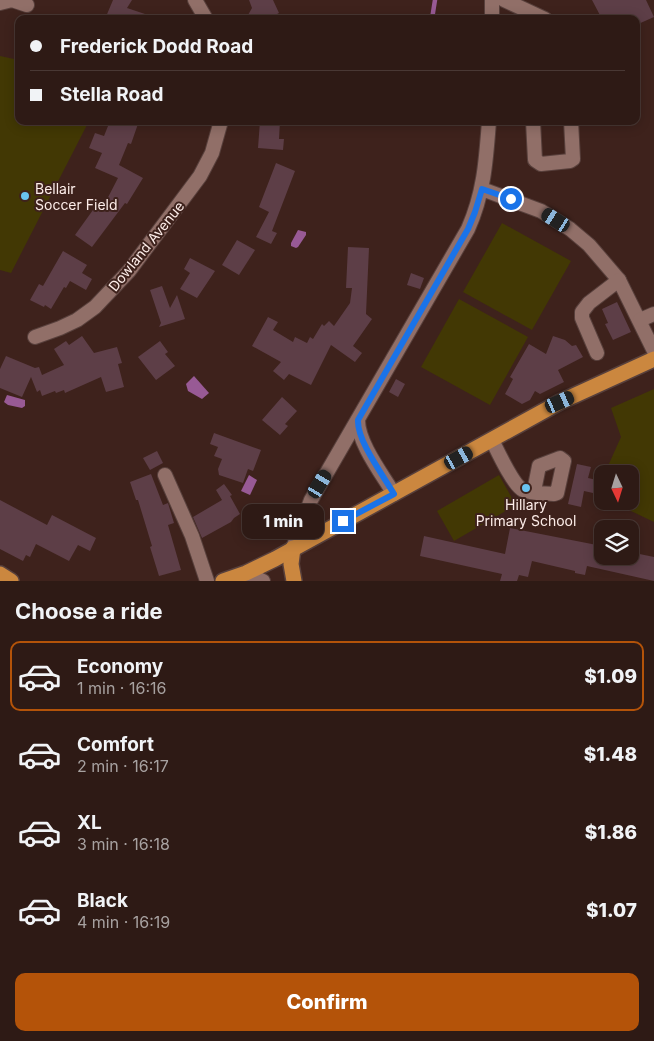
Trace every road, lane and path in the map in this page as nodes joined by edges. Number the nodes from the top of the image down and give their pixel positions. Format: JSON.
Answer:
{"nodes":[{"id":1,"x":196,"y":0,"type":"edge"},
{"id":2,"x":492,"y":0,"type":"edge"},
{"id":3,"x":504,"y":0,"type":"edge"},
{"id":4,"x":0,"y":3,"type":"edge"},
{"id":5,"x":27,"y":5,"type":"dead end"},
{"id":6,"x":204,"y":15,"type":"edge"},
{"id":7,"x":492,"y":15,"type":"edge"},
{"id":8,"x":536,"y":15,"type":"edge"},
{"id":9,"x":220,"y":125,"type":"edge"},
{"id":10,"x":489,"y":125,"type":"edge"},
{"id":11,"x":533,"y":125,"type":"edge"},
{"id":12,"x":571,"y":125,"type":"edge"},
{"id":13,"x":482,"y":189,"type":"junction"},
{"id":14,"x":619,"y":280,"type":"junction"},
{"id":15,"x":654,"y":314,"type":"edge"},
{"id":16,"x":640,"y":320,"type":"junction"},
{"id":17,"x":35,"y":337,"type":"dead end"},
{"id":18,"x":654,"y":350,"type":"edge"},
{"id":19,"x":597,"y":353,"type":"dead end"},
{"id":20,"x":654,"y":359,"type":"edge"},
{"id":21,"x":358,"y":420,"type":"junction"},
{"id":22,"x":492,"y":440,"type":"junction"},
{"id":23,"x":165,"y":475,"type":"dead end"},
{"id":24,"x":534,"y":492,"type":"dead end"},
{"id":25,"x":394,"y":494,"type":"junction"},
{"id":26,"x":293,"y":548,"type":"junction"},
{"id":27,"x":246,"y":573,"type":"junction"},
{"id":28,"x":0,"y":574,"type":"edge"},
{"id":29,"x":11,"y":581,"type":"edge"},
{"id":30,"x":207,"y":581,"type":"edge"},
{"id":31,"x":223,"y":581,"type":"edge"},
{"id":32,"x":263,"y":581,"type":"edge"},
{"id":33,"x":294,"y":581,"type":"edge"}],
"edges":[{"from":1,"to":6,"type":"street"},
{"from":2,"to":7,"type":"street"},
{"from":3,"to":8,"type":"street"},
{"from":4,"to":5,"type":"street"},
{"from":9,"to":17,"type":"street","name":"Dowland Avenue"},
{"from":10,"to":13,"type":"street"},
{"from":11,"to":12,"type":"street"},
{"from":13,"to":14,"type":"street"},
{"from":13,"to":21,"type":"street"},
{"from":14,"to":16,"type":"street"},
{"from":14,"to":19,"type":"street"},
{"from":15,"to":16,"type":"street"},
{"from":16,"to":18,"type":"street"},
{"from":20,"to":22,"type":"main road"},
{"from":21,"to":25,"type":"street"},
{"from":21,"to":26,"type":"street"},
{"from":22,"to":24,"type":"street"},
{"from":22,"to":25,"type":"main road"},
{"from":23,"to":30,"type":"street"},
{"from":25,"to":26,"type":"main road"},
{"from":26,"to":27,"type":"main road"},
{"from":26,"to":33,"type":"main road"},
{"from":27,"to":31,"type":"main road"},
{"from":27,"to":32,"type":"street"},
{"from":28,"to":29,"type":"main road"}]}
